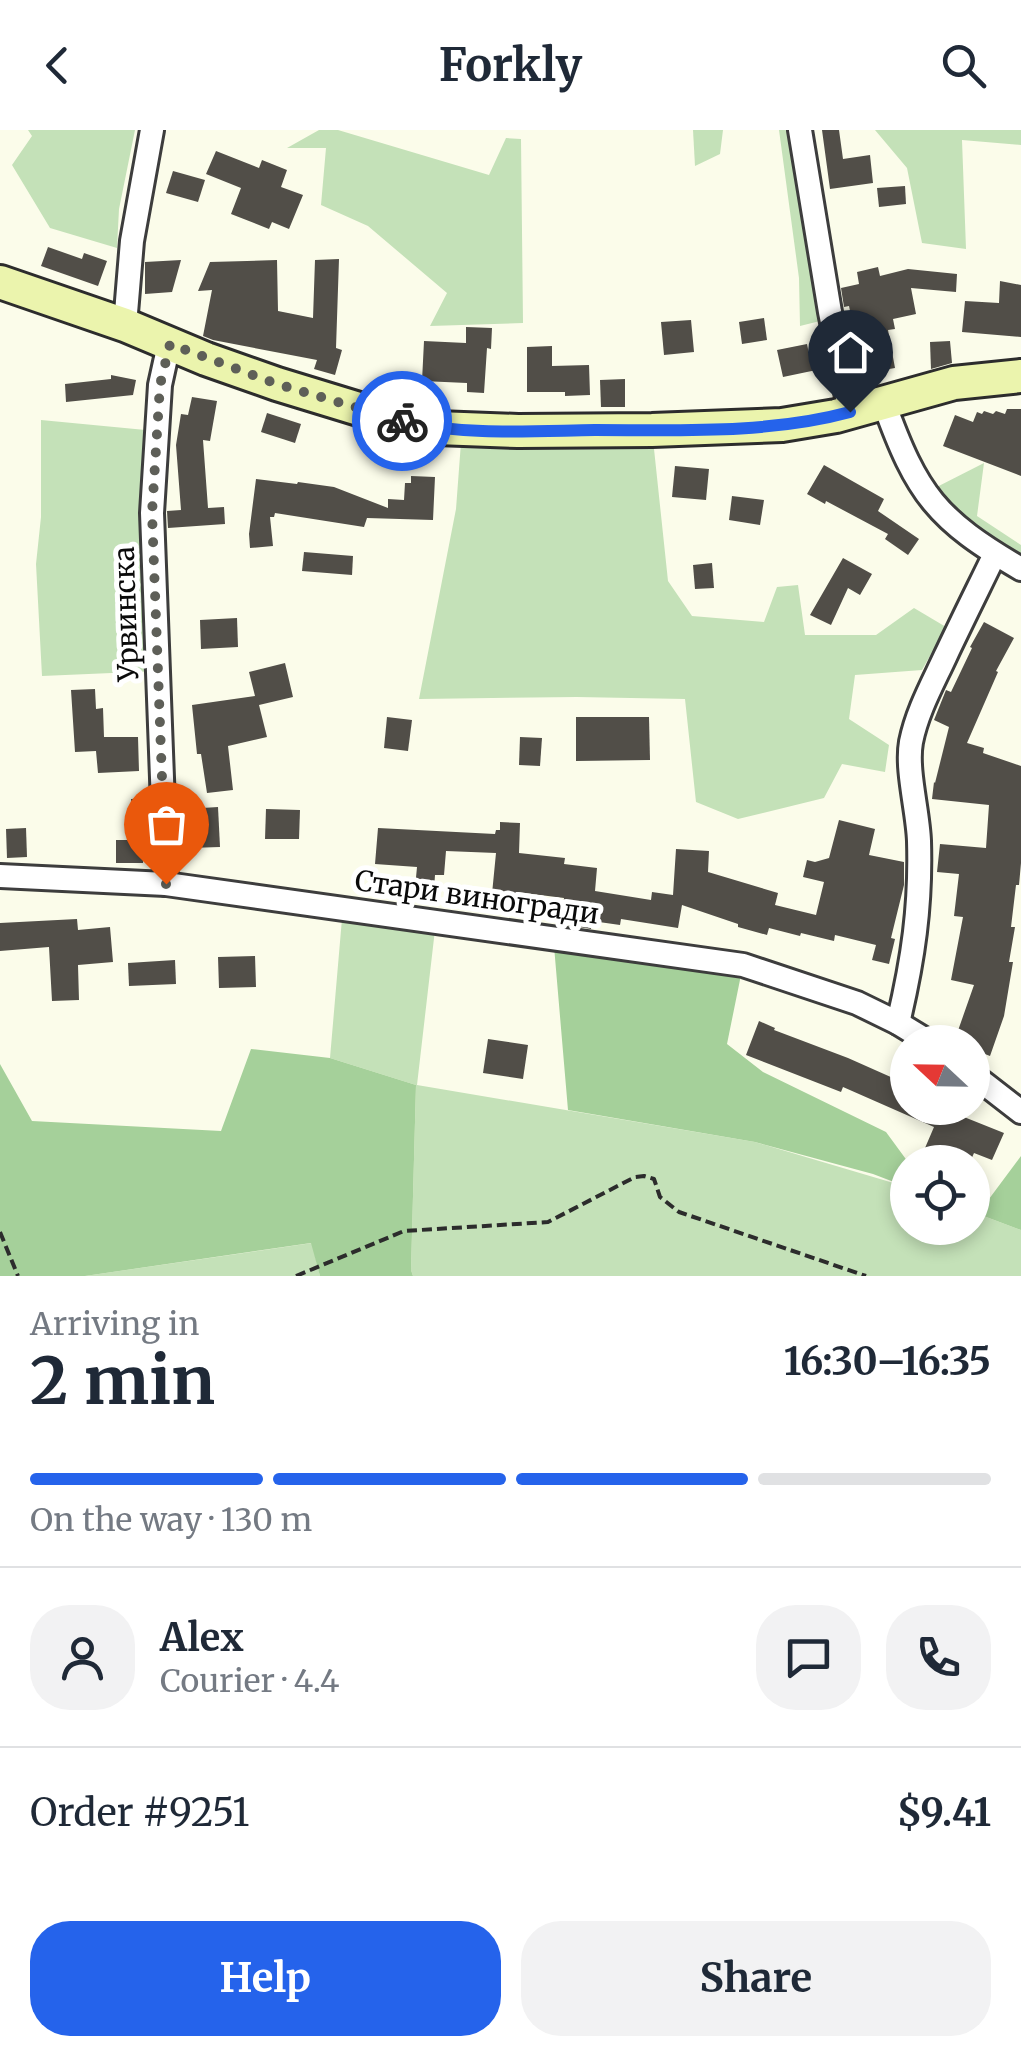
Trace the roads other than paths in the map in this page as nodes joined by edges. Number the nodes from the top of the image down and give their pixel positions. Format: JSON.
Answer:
{"nodes":[{"id":1,"x":152,"y":130,"type":"edge"},
{"id":2,"x":800,"y":130,"type":"edge"},
{"id":3,"x":0,"y":282,"type":"edge"},
{"id":4,"x":125,"y":325,"type":"junction"},
{"id":5,"x":170,"y":344,"type":"junction"},
{"id":6,"x":1021,"y":376,"type":"edge"},
{"id":7,"x":884,"y":403,"type":"junction"},
{"id":8,"x":850,"y":412,"type":"junction"},
{"id":9,"x":995,"y":554,"type":"junction"},
{"id":10,"x":1021,"y":569,"type":"edge"},
{"id":11,"x":0,"y":876,"type":"edge"},
{"id":12,"x":166,"y":884,"type":"junction"},
{"id":13,"x":898,"y":1022,"type":"junction"},
{"id":14,"x":902,"y":1025,"type":"edge"},
{"id":15,"x":990,"y":1088,"type":"edge"},
{"id":16,"x":1021,"y":1112,"type":"edge"}],
"edges":[{"from":1,"to":4,"type":"street"},
{"from":2,"to":8,"type":"street"},
{"from":3,"to":4,"type":"street"},
{"from":4,"to":5,"type":"street"},
{"from":5,"to":8,"type":"street"},
{"from":5,"to":12,"type":"street","name":"Урвинска"},
{"from":6,"to":7,"type":"street"},
{"from":7,"to":8,"type":"street"},
{"from":7,"to":9,"type":"street"},
{"from":9,"to":10,"type":"street"},
{"from":9,"to":13,"type":"street"},
{"from":11,"to":12,"type":"street","name":"Стари виногради"},
{"from":12,"to":13,"type":"street","name":"Стари виногради"},
{"from":13,"to":14,"type":"street","name":"Стари виногради"},
{"from":15,"to":16,"type":"street"}]}
